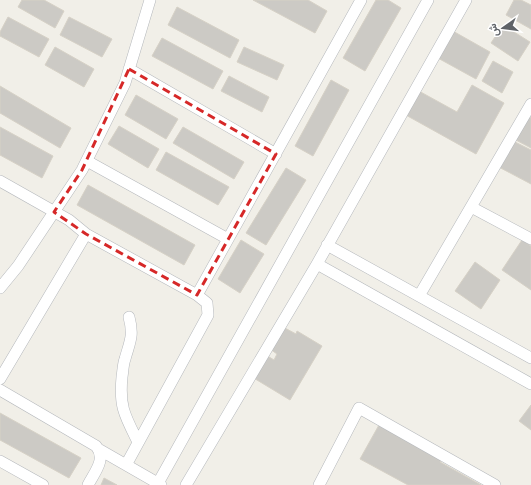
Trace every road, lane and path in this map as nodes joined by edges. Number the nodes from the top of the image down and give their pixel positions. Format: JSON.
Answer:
{"nodes":[{"id":1,"x":150,"y":0,"type":"edge"},
{"id":2,"x":361,"y":0,"type":"edge"},
{"id":3,"x":428,"y":0,"type":"edge"},
{"id":4,"x":466,"y":0,"type":"edge"},
{"id":5,"x":129,"y":69,"type":"junction"},
{"id":6,"x":531,"y":104,"type":"edge"},
{"id":7,"x":276,"y":154,"type":"junction"},
{"id":8,"x":87,"y":161,"type":"junction"},
{"id":9,"x":0,"y":182,"type":"edge"},
{"id":10,"x":471,"y":207,"type":"junction"},
{"id":11,"x":54,"y":212,"type":"junction"},
{"id":12,"x":86,"y":234,"type":"junction"},
{"id":13,"x":228,"y":239,"type":"junction"},
{"id":14,"x":531,"y":239,"type":"edge"},
{"id":15,"x":327,"y":245,"type":"junction"},
{"id":16,"x":317,"y":264,"type":"junction"},
{"id":17,"x":0,"y":288,"type":"edge"},
{"id":18,"x":197,"y":295,"type":"junction"},
{"id":19,"x":419,"y":296,"type":"junction"},
{"id":20,"x":129,"y":317,"type":"dead end"},
{"id":21,"x":531,"y":358,"type":"edge"},
{"id":22,"x":0,"y":379,"type":"edge"},
{"id":23,"x":531,"y":384,"type":"edge"},
{"id":24,"x":0,"y":390,"type":"edge"},
{"id":25,"x":138,"y":442,"type":"junction"},
{"id":26,"x":100,"y":450,"type":"junction"},
{"id":27,"x":0,"y":461,"type":"edge"},
{"id":28,"x":126,"y":465,"type":"junction"},
{"id":29,"x":158,"y":484,"type":"edge"},
{"id":30,"x":42,"y":485,"type":"edge"},
{"id":31,"x":88,"y":485,"type":"edge"},
{"id":32,"x":186,"y":485,"type":"edge"},
{"id":33,"x":319,"y":485,"type":"edge"},
{"id":34,"x":495,"y":485,"type":"edge"}],
"edges":[{"from":1,"to":5,"type":"street"},
{"from":2,"to":7,"type":"street"},
{"from":3,"to":29,"type":"street"},
{"from":4,"to":15,"type":"street"},
{"from":5,"to":7,"type":"street"},
{"from":5,"to":8,"type":"street"},
{"from":6,"to":10,"type":"street"},
{"from":7,"to":13,"type":"street"},
{"from":8,"to":11,"type":"street"},
{"from":8,"to":13,"type":"street"},
{"from":9,"to":11,"type":"street"},
{"from":10,"to":14,"type":"street"},
{"from":10,"to":19,"type":"street"},
{"from":11,"to":12,"type":"street"},
{"from":11,"to":17,"type":"street"},
{"from":12,"to":18,"type":"street"},
{"from":12,"to":22,"type":"street"},
{"from":13,"to":18,"type":"street"},
{"from":15,"to":16,"type":"street"},
{"from":15,"to":19,"type":"street"},
{"from":16,"to":23,"type":"street"},
{"from":16,"to":32,"type":"street"},
{"from":18,"to":25,"type":"street"},
{"from":19,"to":21,"type":"street"},
{"from":20,"to":25,"type":"street"},
{"from":24,"to":26,"type":"street"},
{"from":25,"to":28,"type":"street"},
{"from":26,"to":28,"type":"street"},
{"from":26,"to":31,"type":"street"},
{"from":27,"to":30,"type":"street"},
{"from":28,"to":29,"type":"street"},
{"from":33,"to":34,"type":"street"}]}
